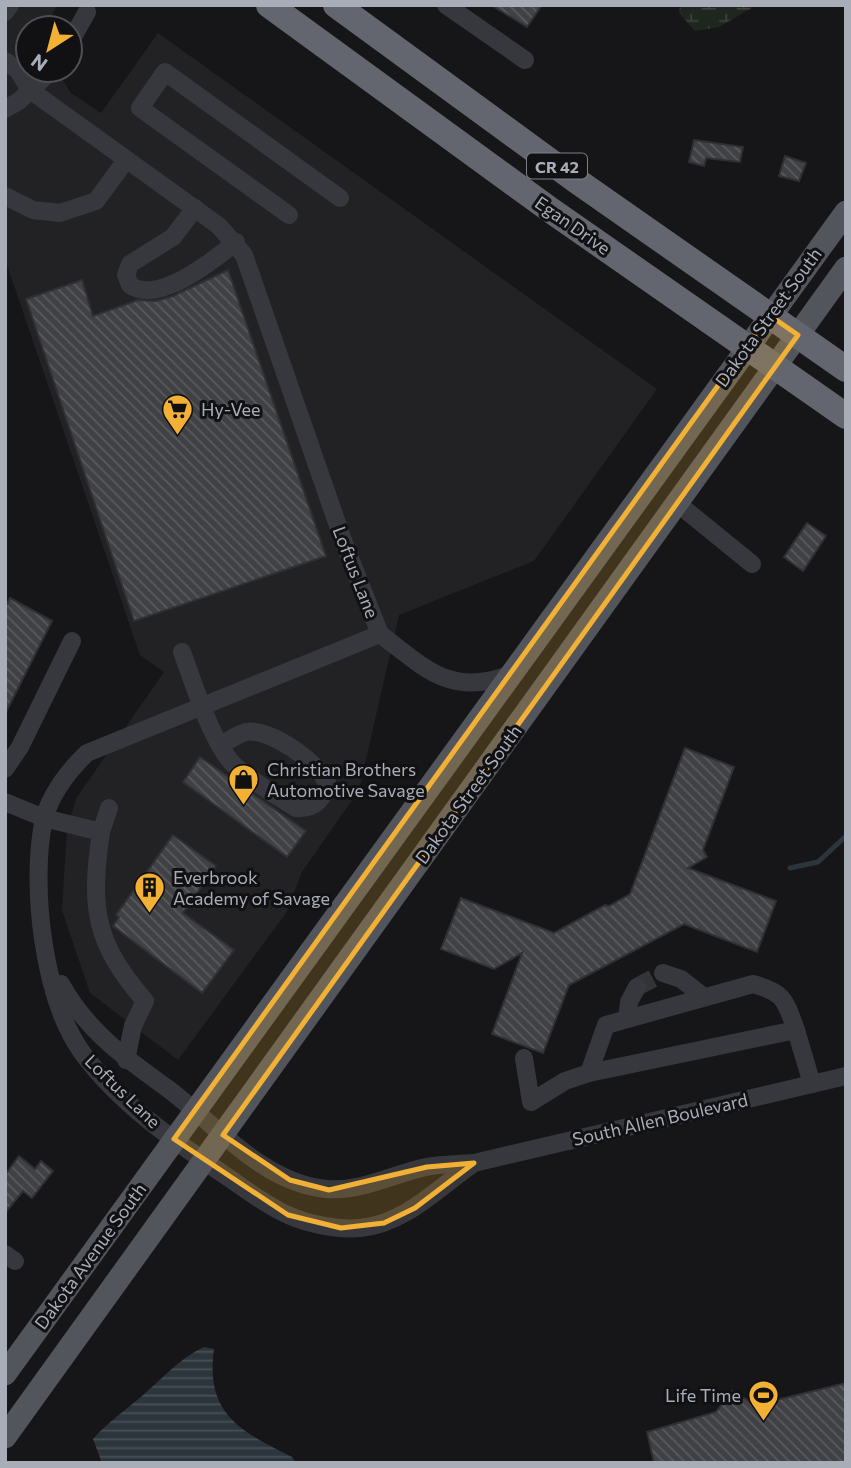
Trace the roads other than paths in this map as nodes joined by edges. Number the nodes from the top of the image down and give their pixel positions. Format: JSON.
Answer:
{"nodes":[{"id":1,"x":10,"y":5,"type":"edge"},
{"id":2,"x":269,"y":5,"type":"edge"},
{"id":3,"x":336,"y":5,"type":"edge"},
{"id":4,"x":446,"y":5,"type":"edge"},
{"id":5,"x":5,"y":12,"type":"edge"},
{"id":6,"x":525,"y":60,"type":"dead end"},
{"id":7,"x":5,"y":61,"type":"edge"},
{"id":8,"x":37,"y":84,"type":"edge"},
{"id":9,"x":30,"y":90,"type":"junction"},
{"id":10,"x":5,"y":109,"type":"edge"},
{"id":11,"x":126,"y":160,"type":"junction"},
{"id":12,"x":5,"y":196,"type":"edge"},
{"id":13,"x":340,"y":198,"type":"dead end"},
{"id":14,"x":195,"y":208,"type":"junction"},
{"id":15,"x":846,"y":212,"type":"edge"},
{"id":16,"x":289,"y":215,"type":"dead end"},
{"id":17,"x":236,"y":242,"type":"junction"},
{"id":18,"x":846,"y":268,"type":"edge"},
{"id":19,"x":769,"y":315,"type":"junction"},
{"id":20,"x":798,"y":335,"type":"junction"},
{"id":21,"x":747,"y":345,"type":"junction"},
{"id":22,"x":776,"y":365,"type":"junction"},
{"id":23,"x":846,"y":369,"type":"edge"},
{"id":24,"x":846,"y":416,"type":"edge"},
{"id":25,"x":677,"y":503,"type":"junction"},
{"id":26,"x":752,"y":564,"type":"dead end"},
{"id":27,"x":380,"y":634,"type":"junction"},
{"id":28,"x":72,"y":641,"type":"dead end"},
{"id":29,"x":183,"y":652,"type":"dead end"},
{"id":30,"x":509,"y":675,"type":"junction"},
{"id":31,"x":204,"y":707,"type":"junction"},
{"id":32,"x":221,"y":745,"type":"junction"},
{"id":33,"x":5,"y":769,"type":"edge"},
{"id":34,"x":5,"y":802,"type":"edge"},
{"id":35,"x":109,"y":808,"type":"dead end"},
{"id":36,"x":44,"y":817,"type":"junction"},
{"id":37,"x":101,"y":832,"type":"junction"},
{"id":38,"x":48,"y":962,"type":"junction"},
{"id":39,"x":663,"y":973,"type":"dead end"},
{"id":40,"x":637,"y":987,"type":"tunnel mouth"},
{"id":41,"x":704,"y":997,"type":"junction"},
{"id":42,"x":627,"y":1019,"type":"junction"},
{"id":43,"x":796,"y":1030,"type":"junction"},
{"id":44,"x":524,"y":1058,"type":"dead end"},
{"id":45,"x":126,"y":1060,"type":"junction"},
{"id":46,"x":590,"y":1073,"type":"junction"},
{"id":47,"x":846,"y":1076,"type":"edge"},
{"id":48,"x":812,"y":1084,"type":"junction"},
{"id":49,"x":194,"y":1112,"type":"junction"},
{"id":50,"x":223,"y":1135,"type":"junction"},
{"id":51,"x":174,"y":1139,"type":"junction"},
{"id":52,"x":204,"y":1161,"type":"junction"},
{"id":53,"x":474,"y":1163,"type":"junction"},
{"id":54,"x":5,"y":1374,"type":"edge"},
{"id":55,"x":5,"y":1437,"type":"edge"}],
"edges":[{"from":1,"to":5,"type":"street"},
{"from":2,"to":21,"type":"highway","name":"Egan Drive","number":"CR 42"},
{"from":3,"to":19,"type":"highway","number":"CR 42"},
{"from":4,"to":6,"type":"street"},
{"from":7,"to":9,"type":"street","name":"Loftus Lane"},
{"from":8,"to":9,"type":"street"},
{"from":9,"to":10,"type":"street"},
{"from":9,"to":11,"type":"street","name":"Loftus Lane"},
{"from":11,"to":12,"type":"street"},
{"from":11,"to":14,"type":"street","name":"Loftus Lane"},
{"from":13,"to":16,"type":"street"},
{"from":14,"to":17,"type":"street","name":"Loftus Lane"},
{"from":14,"to":17,"type":"street"},
{"from":15,"to":19,"type":"main road","name":"Dakota Street South"},
{"from":17,"to":27,"type":"street","name":"Loftus Lane"},
{"from":18,"to":20,"type":"main road","name":"Dakota Street South"},
{"from":19,"to":20,"type":"highway","number":"CR 42"},
{"from":19,"to":21,"type":"main road","name":"Dakota Street South"},
{"from":20,"to":22,"type":"main road","name":"Dakota Street South"},
{"from":20,"to":23,"type":"highway","number":"CR 42"},
{"from":21,"to":22,"type":"highway","name":"Egan Drive","number":"CR 42"},
{"from":21,"to":30,"type":"main road","name":"Dakota Street South"},
{"from":22,"to":24,"type":"highway","name":"Egan Drive","number":"CR 42"},
{"from":22,"to":25,"type":"main road","name":"Dakota Street South"},
{"from":25,"to":26,"type":"street"},
{"from":25,"to":50,"type":"main road","name":"Dakota Street South"},
{"from":27,"to":30,"type":"street"},
{"from":27,"to":31,"type":"street","name":"Loftus Lane"},
{"from":28,"to":33,"type":"street"},
{"from":29,"to":31,"type":"street"},
{"from":30,"to":49,"type":"main road","name":"Dakota Street South"},
{"from":31,"to":32,"type":"street"},
{"from":31,"to":36,"type":"street","name":"Loftus Lane"},
{"from":32,"to":32,"type":"street"},
{"from":34,"to":36,"type":"street"},
{"from":35,"to":37,"type":"street"},
{"from":36,"to":37,"type":"street"},
{"from":36,"to":38,"type":"street","name":"Loftus Lane"},
{"from":37,"to":45,"type":"street"},
{"from":38,"to":45,"type":"street","name":"Loftus Lane"},
{"from":38,"to":51,"type":"street","name":"Loftus Lane"},
{"from":39,"to":41,"type":"street"},
{"from":40,"to":42,"type":"street"},
{"from":41,"to":42,"type":"street"},
{"from":41,"to":43,"type":"street"},
{"from":42,"to":46,"type":"street"},
{"from":43,"to":46,"type":"street"},
{"from":43,"to":48,"type":"street"},
{"from":44,"to":46,"type":"street"},
{"from":45,"to":49,"type":"street","name":"Loftus Lane"},
{"from":47,"to":48,"type":"street","name":"South Allen Boulevard"},
{"from":48,"to":53,"type":"street","name":"South Allen Boulevard"},
{"from":49,"to":50,"type":"street","name":"South Allen Boulevard"},
{"from":49,"to":51,"type":"main road","name":"Dakota Street South"},
{"from":50,"to":52,"type":"main road","name":"Dakota Street South"},
{"from":50,"to":53,"type":"street","name":"South Allen Boulevard"},
{"from":51,"to":52,"type":"street","name":"South Allen Boulevard"},
{"from":51,"to":54,"type":"main road","name":"Dakota Avenue South"},
{"from":52,"to":53,"type":"street","name":"South Allen Boulevard"},
{"from":52,"to":55,"type":"main road","name":"Dakota Street South"}]}
